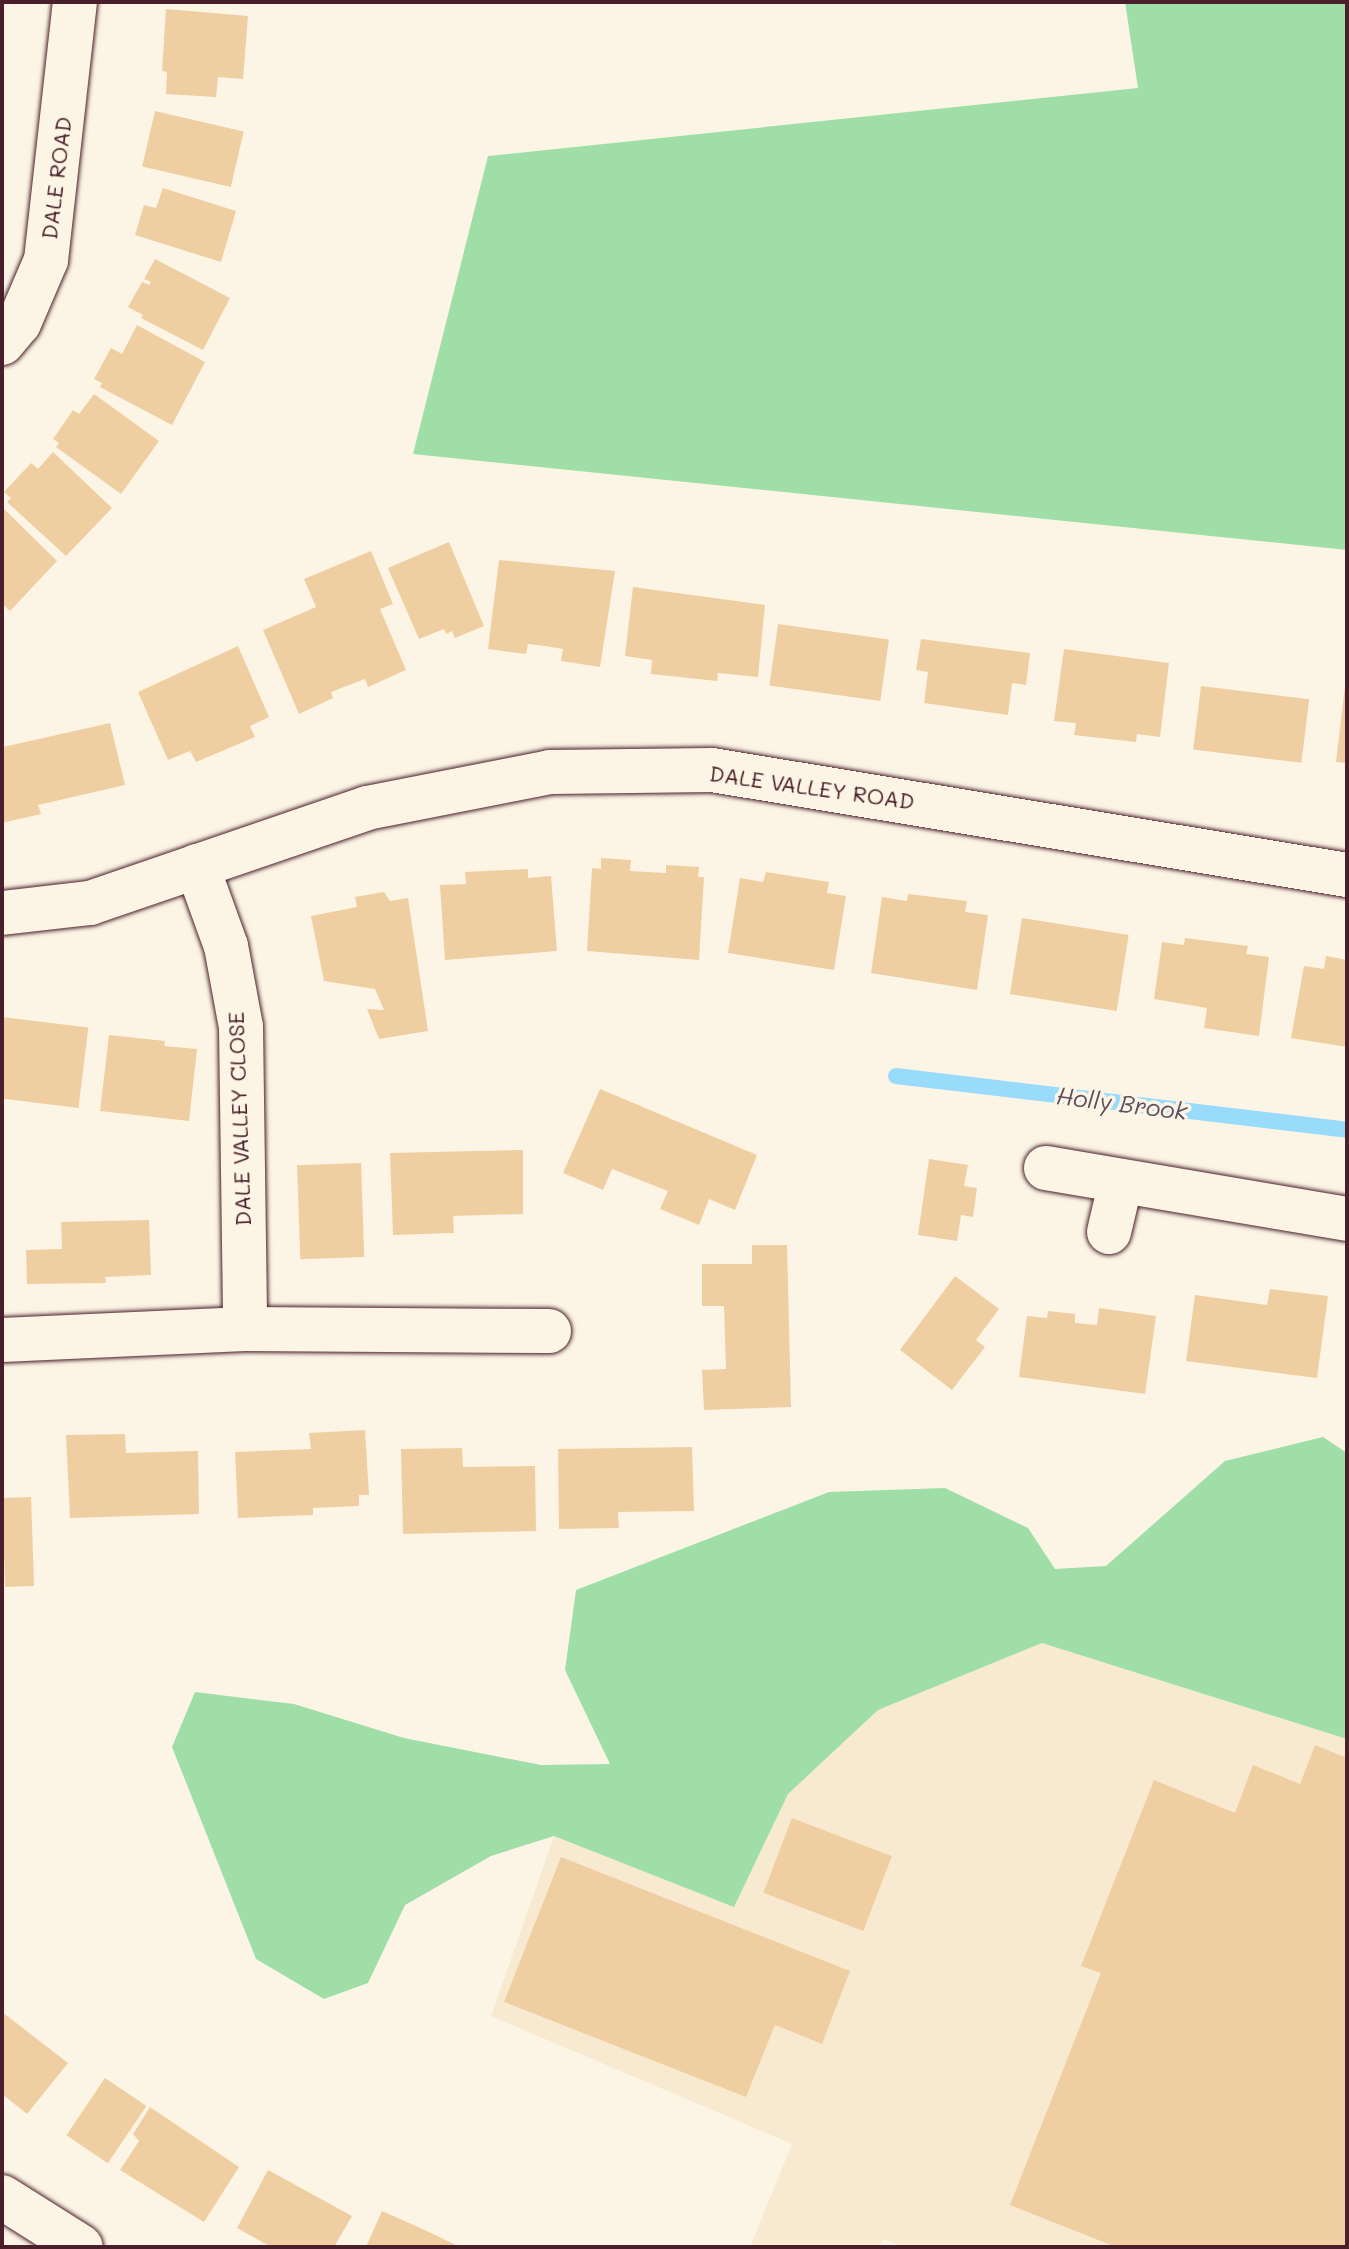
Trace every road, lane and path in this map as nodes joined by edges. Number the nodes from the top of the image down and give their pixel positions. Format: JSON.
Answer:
{"nodes":[{"id":1,"x":75,"y":2,"type":"edge"},
{"id":2,"x":2,"y":343,"type":"edge"},
{"id":3,"x":197,"y":866,"type":"junction"},
{"id":4,"x":1347,"y":875,"type":"edge"},
{"id":5,"x":2,"y":913,"type":"edge"},
{"id":6,"x":1046,"y":1168,"type":"dead end"},
{"id":7,"x":1121,"y":1181,"type":"junction"},
{"id":8,"x":1347,"y":1219,"type":"edge"},
{"id":9,"x":1109,"y":1232,"type":"dead end"},
{"id":10,"x":245,"y":1329,"type":"junction"},
{"id":11,"x":549,"y":1331,"type":"dead end"},
{"id":12,"x":2,"y":1340,"type":"edge"},
{"id":13,"x":2,"y":2197,"type":"edge"},
{"id":14,"x":81,"y":2247,"type":"edge"}],
"edges":[{"from":1,"to":2,"type":"street","name":"DALE ROAD"},
{"from":3,"to":4,"type":"street","name":"DALE VALLEY ROAD"},
{"from":3,"to":5,"type":"street","name":"DALE VALLEY ROAD"},
{"from":3,"to":10,"type":"street","name":"DALE VALLEY CLOSE"},
{"from":6,"to":7,"type":"street"},
{"from":7,"to":8,"type":"street"},
{"from":7,"to":9,"type":"street"},
{"from":10,"to":11,"type":"street"},
{"from":10,"to":12,"type":"street"},
{"from":13,"to":14,"type":"street"}]}
